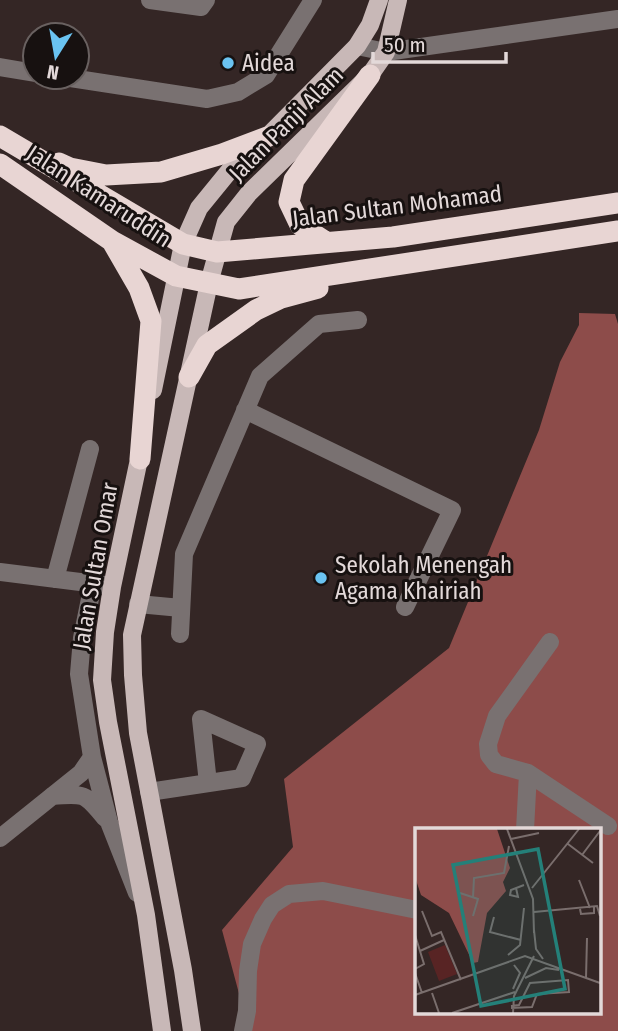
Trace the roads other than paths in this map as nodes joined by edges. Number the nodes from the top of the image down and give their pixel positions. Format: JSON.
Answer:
{"nodes":[{"id":1,"x":150,"y":0,"type":"edge"},
{"id":2,"x":206,"y":0,"type":"edge"},
{"id":3,"x":313,"y":0,"type":"edge"},
{"id":4,"x":379,"y":0,"type":"edge"},
{"id":5,"x":398,"y":0,"type":"edge"},
{"id":6,"x":618,"y":19,"type":"edge"},
{"id":7,"x":357,"y":46,"type":"junction"},
{"id":8,"x":386,"y":52,"type":"junction"},
{"id":9,"x":0,"y":67,"type":"edge"},
{"id":10,"x":21,"y":71,"type":"edge"},
{"id":11,"x":369,"y":75,"type":"junction"},
{"id":12,"x":91,"y":81,"type":"edge"},
{"id":13,"x":267,"y":137,"type":"junction"},
{"id":14,"x":6,"y":140,"type":"edge"},
{"id":15,"x":0,"y":164,"type":"edge"},
{"id":16,"x":618,"y":203,"type":"edge"},
{"id":17,"x":618,"y":231,"type":"edge"},
{"id":18,"x":112,"y":241,"type":"junction"},
{"id":19,"x":327,"y":242,"type":"junction"},
{"id":20,"x":183,"y":244,"type":"junction"},
{"id":21,"x":217,"y":251,"type":"junction"},
{"id":22,"x":422,"y":261,"type":"junction"},
{"id":23,"x":176,"y":276,"type":"junction"},
{"id":24,"x":209,"y":283,"type":"junction"},
{"id":25,"x":358,"y":320,"type":"dead end"},
{"id":26,"x":189,"y":377,"type":"junction"},
{"id":27,"x":245,"y":410,"type":"junction"},
{"id":28,"x":90,"y":449,"type":"dead end"},
{"id":29,"x":139,"y":459,"type":"junction"},
{"id":30,"x":0,"y":572,"type":"edge"},
{"id":31,"x":55,"y":579,"type":"junction"},
{"id":32,"x":93,"y":584,"type":"junction"},
{"id":33,"x":112,"y":587,"type":"junction"},
{"id":34,"x":138,"y":604,"type":"junction"},
{"id":35,"x":405,"y":607,"type":"dead end"},
{"id":36,"x":181,"y":608,"type":"junction"},
{"id":37,"x":180,"y":634,"type":"dead end"},
{"id":38,"x":550,"y":642,"type":"dead end"},
{"id":39,"x":92,"y":757,"type":"junction"},
{"id":40,"x":527,"y":774,"type":"junction"},
{"id":41,"x":208,"y":783,"type":"dead end"},
{"id":42,"x":149,"y":792,"type":"junction"},
{"id":43,"x":52,"y":796,"type":"junction"},
{"id":44,"x":108,"y":822,"type":"junction"},
{"id":45,"x":608,"y":826,"type":"dead end"},
{"id":46,"x":525,"y":828,"type":"edge"},
{"id":47,"x":0,"y":838,"type":"edge"},
{"id":48,"x":415,"y":910,"type":"edge"},
{"id":49,"x":146,"y":915,"type":"junction"},
{"id":50,"x":162,"y":1031,"type":"edge"},
{"id":51,"x":192,"y":1031,"type":"edge"},
{"id":52,"x":243,"y":1031,"type":"edge"}],
"edges":[{"from":1,"to":2,"type":"street"},
{"from":3,"to":12,"type":"street"},
{"from":4,"to":7,"type":"main road","name":"Jalan Panji Alam"},
{"from":5,"to":8,"type":"main road","name":"Jalan Panji Alam"},
{"from":6,"to":8,"type":"street"},
{"from":7,"to":8,"type":"street"},
{"from":7,"to":13,"type":"main road","name":"Jalan Panji Alam"},
{"from":8,"to":11,"type":"main road","name":"Jalan Panji Alam"},
{"from":9,"to":10,"type":"street"},
{"from":11,"to":19,"type":"highway"},
{"from":11,"to":21,"type":"main road","name":"Jalan Panji Alam"},
{"from":13,"to":14,"type":"highway"},
{"from":13,"to":20,"type":"main road","name":"Jalan Panji Alam"},
{"from":14,"to":20,"type":"highway","name":"Jalan Kamaruddin"},
{"from":15,"to":18,"type":"highway","name":"Jalan Kamaruddin"},
{"from":16,"to":19,"type":"highway","name":"Jalan Sultan Mohamad"},
{"from":17,"to":22,"type":"highway"},
{"from":18,"to":23,"type":"highway","name":"Jalan Kamaruddin"},
{"from":18,"to":29,"type":"highway"},
{"from":19,"to":21,"type":"highway","name":"Jalan Sultan Mohamad"},
{"from":20,"to":21,"type":"highway","name":"Jalan Sultan Mohamad"},
{"from":20,"to":23,"type":"main road","name":"Jalan Panji Alam"},
{"from":21,"to":24,"type":"main road","name":"Jalan Panji Alam"},
{"from":22,"to":24,"type":"highway"},
{"from":22,"to":26,"type":"highway"},
{"from":23,"to":24,"type":"highway","name":"Jalan Kamaruddin"},
{"from":23,"to":29,"type":"main road","name":"Jalan Sultan Omar"},
{"from":24,"to":26,"type":"main road"},
{"from":25,"to":27,"type":"street"},
{"from":26,"to":34,"type":"main road"},
{"from":27,"to":35,"type":"street"},
{"from":27,"to":36,"type":"street"},
{"from":28,"to":31,"type":"street"},
{"from":29,"to":33,"type":"main road","name":"Jalan Sultan Omar"},
{"from":30,"to":31,"type":"street"},
{"from":31,"to":32,"type":"street"},
{"from":32,"to":33,"type":"street"},
{"from":32,"to":39,"type":"street"},
{"from":33,"to":49,"type":"main road","name":"Jalan Sultan Omar"},
{"from":34,"to":36,"type":"street"},
{"from":34,"to":42,"type":"main road"},
{"from":36,"to":37,"type":"street"},
{"from":38,"to":40,"type":"street"},
{"from":39,"to":43,"type":"street"},
{"from":39,"to":44,"type":"street"},
{"from":40,"to":45,"type":"street"},
{"from":40,"to":46,"type":"street"},
{"from":41,"to":42,"type":"street"},
{"from":42,"to":51,"type":"main road"},
{"from":43,"to":44,"type":"street"},
{"from":43,"to":47,"type":"street"},
{"from":44,"to":49,"type":"street"},
{"from":48,"to":52,"type":"street"},
{"from":49,"to":50,"type":"main road","name":"Jalan Sultan Omar"}]}
